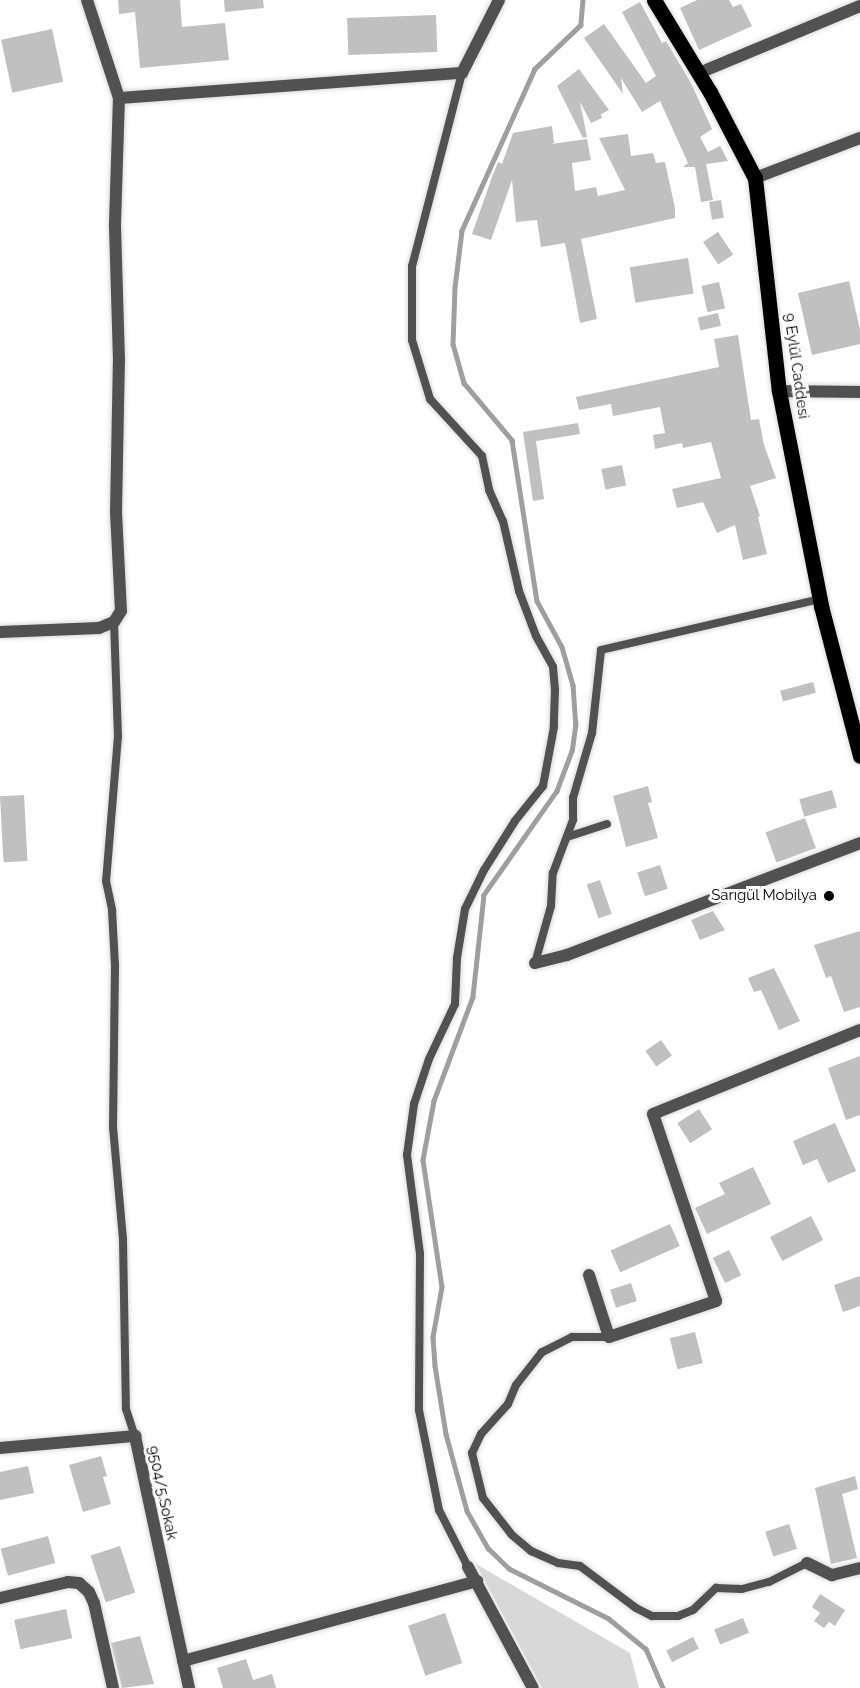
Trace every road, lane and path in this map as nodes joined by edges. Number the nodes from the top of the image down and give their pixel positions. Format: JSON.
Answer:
{"nodes":[{"id":1,"x":87,"y":0,"type":"edge"},
{"id":2,"x":499,"y":0,"type":"edge"},
{"id":3,"x":654,"y":0,"type":"edge"},
{"id":4,"x":860,"y":6,"type":"edge"},
{"id":5,"x":462,"y":73,"type":"junction"},
{"id":6,"x":699,"y":73,"type":"junction"},
{"id":7,"x":119,"y":98,"type":"junction"},
{"id":8,"x":860,"y":138,"type":"edge"},
{"id":9,"x":755,"y":178,"type":"junction"},
{"id":10,"x":779,"y":391,"type":"junction"},
{"id":11,"x":860,"y":392,"type":"edge"},
{"id":12,"x":820,"y":599,"type":"junction"},
{"id":13,"x":114,"y":622,"type":"junction"},
{"id":14,"x":0,"y":632,"type":"edge"},
{"id":15,"x":857,"y":737,"type":"edge"},
{"id":16,"x":860,"y":756,"type":"edge"},
{"id":17,"x":607,"y":825,"type":"dead end"},
{"id":18,"x":567,"y":837,"type":"junction"},
{"id":19,"x":860,"y":843,"type":"edge"},
{"id":20,"x":536,"y":963,"type":"joint"},
{"id":21,"x":860,"y":1030,"type":"edge"},
{"id":22,"x":588,"y":1275,"type":"dead end"},
{"id":23,"x":609,"y":1337,"type":"junction"},
{"id":24,"x":135,"y":1436,"type":"junction"},
{"id":25,"x":0,"y":1448,"type":"edge"},
{"id":26,"x":807,"y":1563,"type":"joint"},
{"id":27,"x":468,"y":1567,"type":"joint"},
{"id":28,"x":860,"y":1568,"type":"edge"},
{"id":29,"x":477,"y":1581,"type":"junction"},
{"id":30,"x":0,"y":1598,"type":"edge"},
{"id":31,"x":183,"y":1661,"type":"junction"},
{"id":32,"x":112,"y":1688,"type":"edge"},
{"id":33,"x":189,"y":1688,"type":"edge"},
{"id":34,"x":533,"y":1688,"type":"edge"}],
"edges":[{"from":1,"to":7,"type":"street"},
{"from":2,"to":5,"type":"street"},
{"from":3,"to":6,"type":"main road","name":"9 Eylül Caddesi"},
{"from":4,"to":6,"type":"street"},
{"from":5,"to":7,"type":"street"},
{"from":5,"to":27,"type":"lane"},
{"from":6,"to":9,"type":"main road","name":"9 Eylül Caddesi"},
{"from":7,"to":13,"type":"street"},
{"from":8,"to":9,"type":"street"},
{"from":9,"to":10,"type":"main road","name":"9 Eylül Caddesi"},
{"from":10,"to":11,"type":"street"},
{"from":10,"to":12,"type":"main road","name":"9 Eylül Caddesi"},
{"from":12,"to":15,"type":"main road","name":"9 Eylül Caddesi"},
{"from":12,"to":18,"type":"lane"},
{"from":13,"to":14,"type":"street"},
{"from":13,"to":24,"type":"lane"},
{"from":15,"to":16,"type":"main road","name":"9 Eylül Caddesi"},
{"from":17,"to":18,"type":"lane"},
{"from":18,"to":20,"type":"lane"},
{"from":19,"to":20,"type":"street"},
{"from":21,"to":23,"type":"street"},
{"from":22,"to":23,"type":"street"},
{"from":23,"to":26,"type":"lane"},
{"from":24,"to":25,"type":"street","name":"9504/5.Sokak"},
{"from":24,"to":31,"type":"street","name":"9504/5.Sokak"},
{"from":26,"to":28,"type":"street"},
{"from":27,"to":29,"type":"street"},
{"from":29,"to":31,"type":"street"},
{"from":29,"to":34,"type":"street"},
{"from":30,"to":32,"type":"street"},
{"from":31,"to":33,"type":"street","name":"9504/5.Sokak"}]}
